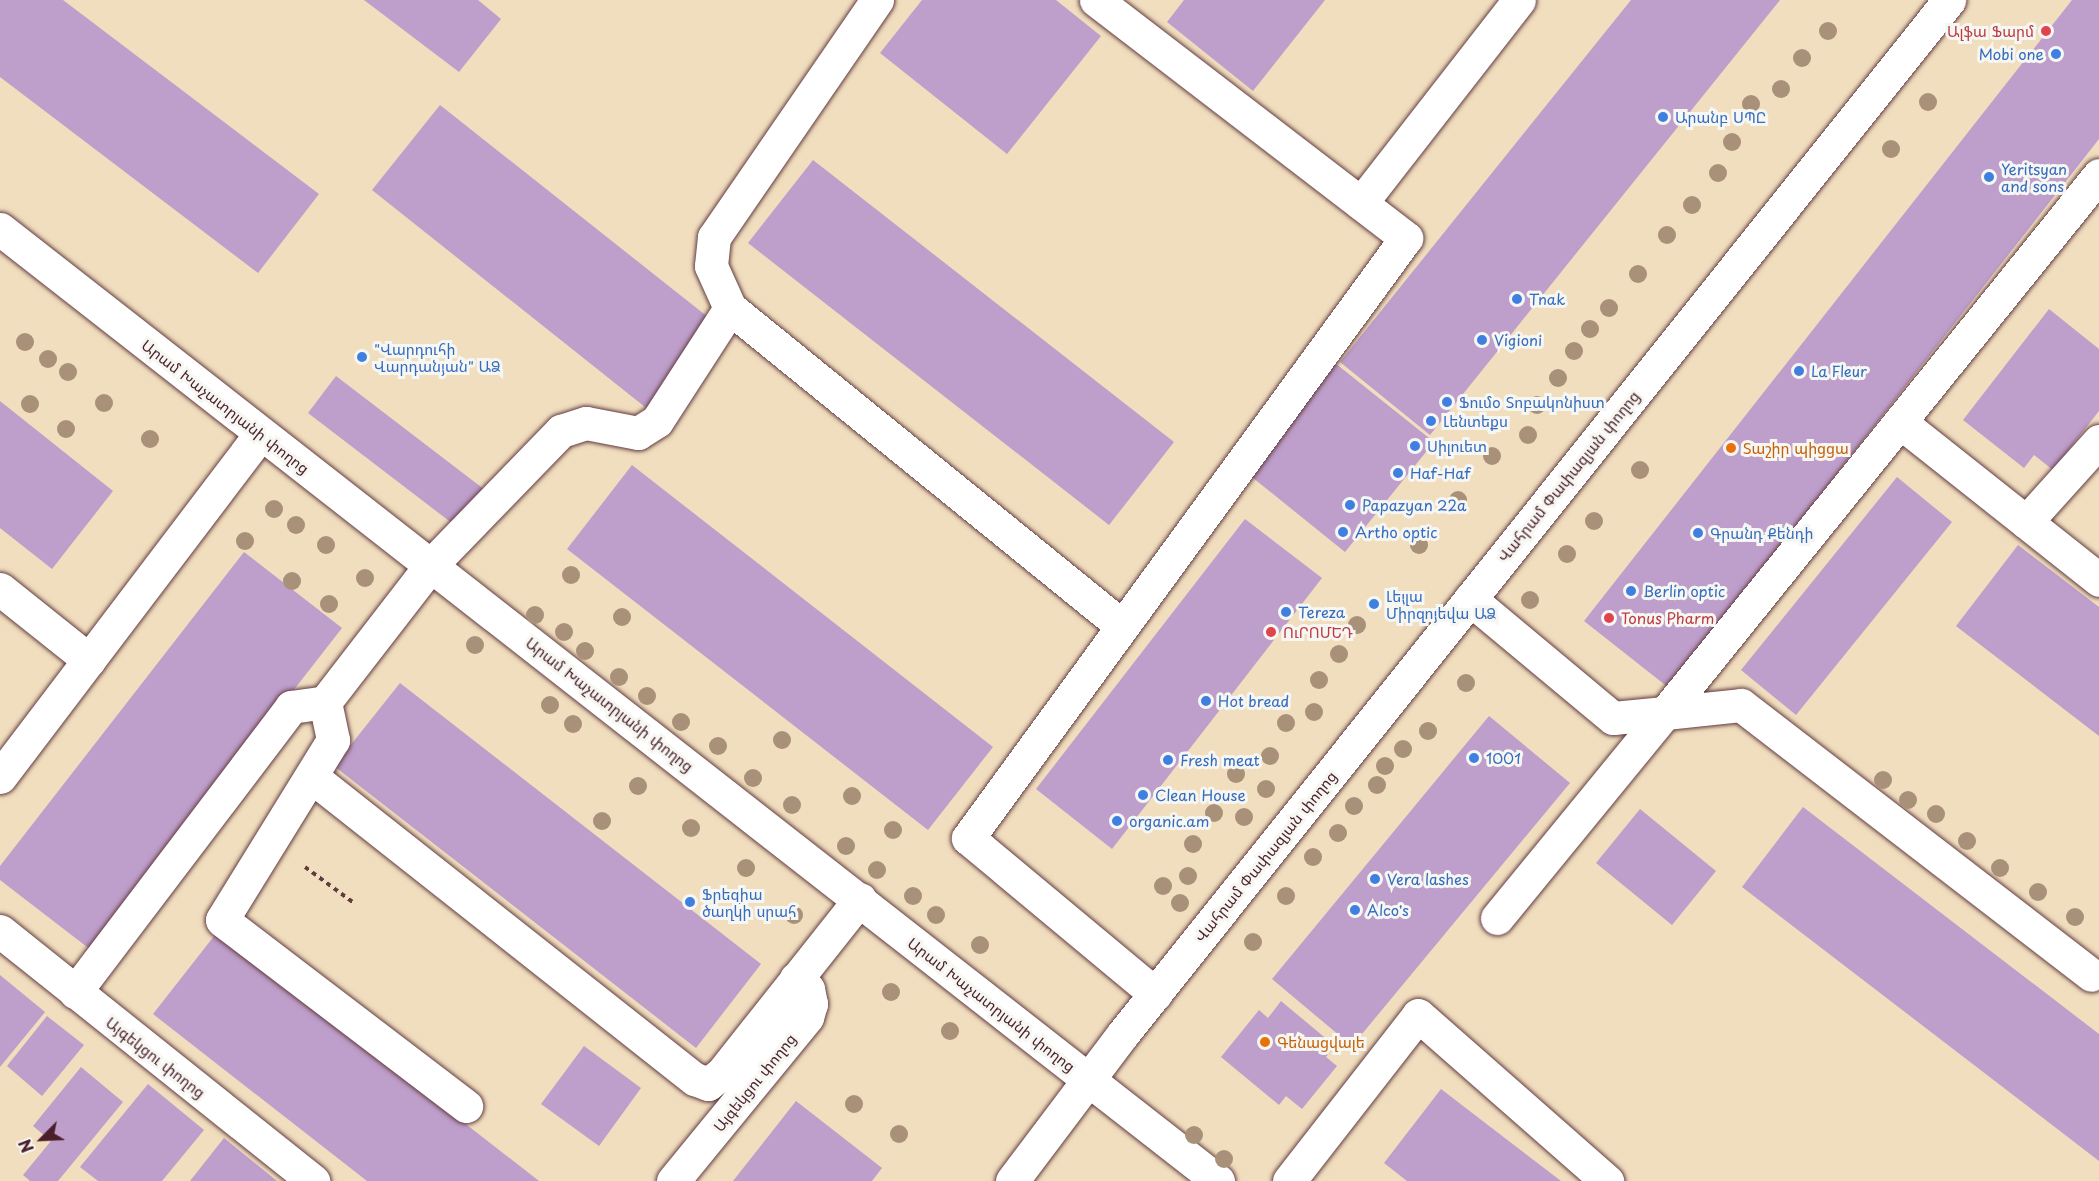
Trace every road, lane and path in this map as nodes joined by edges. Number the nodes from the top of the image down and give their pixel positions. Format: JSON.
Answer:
{"nodes":[{"id":1,"x":877,"y":0,"type":"edge"},
{"id":2,"x":1096,"y":0,"type":"edge"},
{"id":3,"x":1519,"y":0,"type":"edge"},
{"id":4,"x":1949,"y":0,"type":"edge"},
{"id":5,"x":2099,"y":175,"type":"edge"},
{"id":6,"x":1361,"y":203,"type":"junction"},
{"id":7,"x":0,"y":229,"type":"edge"},
{"id":8,"x":730,"y":308,"type":"junction"},
{"id":9,"x":1900,"y":422,"type":"junction"},
{"id":10,"x":260,"y":434,"type":"junction"},
{"id":11,"x":2099,"y":441,"type":"edge"},
{"id":12,"x":2026,"y":522,"type":"junction"},
{"id":13,"x":431,"y":565,"type":"junction"},
{"id":14,"x":2099,"y":580,"type":"edge"},
{"id":15,"x":0,"y":590,"type":"edge"},
{"id":16,"x":1470,"y":599,"type":"junction"},
{"id":17,"x":1122,"y":626,"type":"junction"},
{"id":18,"x":89,"y":660,"type":"junction"},
{"id":19,"x":326,"y":702,"type":"junction"},
{"id":20,"x":1665,"y":713,"type":"junction"},
{"id":21,"x":0,"y":777,"type":"edge"},
{"id":22,"x":312,"y":777,"type":"junction"},
{"id":23,"x":271,"y":842,"type":"junction"},
{"id":24,"x":860,"y":900,"type":"junction"},
{"id":25,"x":354,"y":903,"type":"dead end"},
{"id":26,"x":1497,"y":918,"type":"dead end"},
{"id":27,"x":0,"y":931,"type":"edge"},
{"id":28,"x":2091,"y":975,"type":"dead end"},
{"id":29,"x":796,"y":980,"type":"junction"},
{"id":30,"x":75,"y":992,"type":"junction"},
{"id":31,"x":1155,"y":994,"type":"junction"},
{"id":32,"x":1089,"y":1080,"type":"junction"},
{"id":33,"x":466,"y":1106,"type":"dead end"},
{"id":34,"x":313,"y":1181,"type":"edge"},
{"id":35,"x":673,"y":1181,"type":"edge"},
{"id":36,"x":1012,"y":1181,"type":"edge"},
{"id":37,"x":1218,"y":1181,"type":"edge"},
{"id":38,"x":1289,"y":1181,"type":"edge"},
{"id":39,"x":1607,"y":1181,"type":"edge"}],
"edges":[{"from":1,"to":8,"type":"street"},
{"from":2,"to":6,"type":"street"},
{"from":3,"to":6,"type":"street"},
{"from":4,"to":16,"type":"street","name":"Վահրամ Փափազյան փողոց"},
{"from":5,"to":9,"type":"street"},
{"from":6,"to":17,"type":"street"},
{"from":7,"to":10,"type":"street","name":"Արամ Խաչատրյանի փողոց"},
{"from":8,"to":13,"type":"street"},
{"from":8,"to":17,"type":"street"},
{"from":9,"to":12,"type":"street"},
{"from":9,"to":20,"type":"street"},
{"from":10,"to":13,"type":"street","name":"Արամ Խաչատրյանի փողոց"},
{"from":10,"to":18,"type":"street"},
{"from":11,"to":12,"type":"street"},
{"from":12,"to":14,"type":"street"},
{"from":13,"to":19,"type":"street"},
{"from":13,"to":24,"type":"street","name":"Արամ Խաչատրյանի փողոց"},
{"from":15,"to":18,"type":"street"},
{"from":16,"to":20,"type":"street"},
{"from":16,"to":31,"type":"street","name":"Վահրամ Փափազյան փողոց"},
{"from":17,"to":31,"type":"street"},
{"from":18,"to":21,"type":"street"},
{"from":19,"to":22,"type":"street"},
{"from":19,"to":30,"type":"street"},
{"from":20,"to":26,"type":"street"},
{"from":20,"to":28,"type":"street"},
{"from":22,"to":23,"type":"street"},
{"from":22,"to":29,"type":"street"},
{"from":23,"to":25,"type":"path"},
{"from":23,"to":33,"type":"street"},
{"from":24,"to":29,"type":"street"},
{"from":24,"to":32,"type":"street","name":"Արամ Խաչատրյանի փողոց"},
{"from":27,"to":30,"type":"street","name":"Այգեկցու փողոց"},
{"from":29,"to":35,"type":"street","name":"Այգեկցու փողոց"},
{"from":30,"to":34,"type":"street","name":"Այգեկցու փողոց"},
{"from":31,"to":32,"type":"street","name":"Վահրամ Փափազյան փողոց"},
{"from":32,"to":36,"type":"street","name":"Վահրամ Փափազյան փողոց"},
{"from":32,"to":37,"type":"street","name":"Արամ Խաչատրյանի փողոց"},
{"from":38,"to":39,"type":"street"}]}
